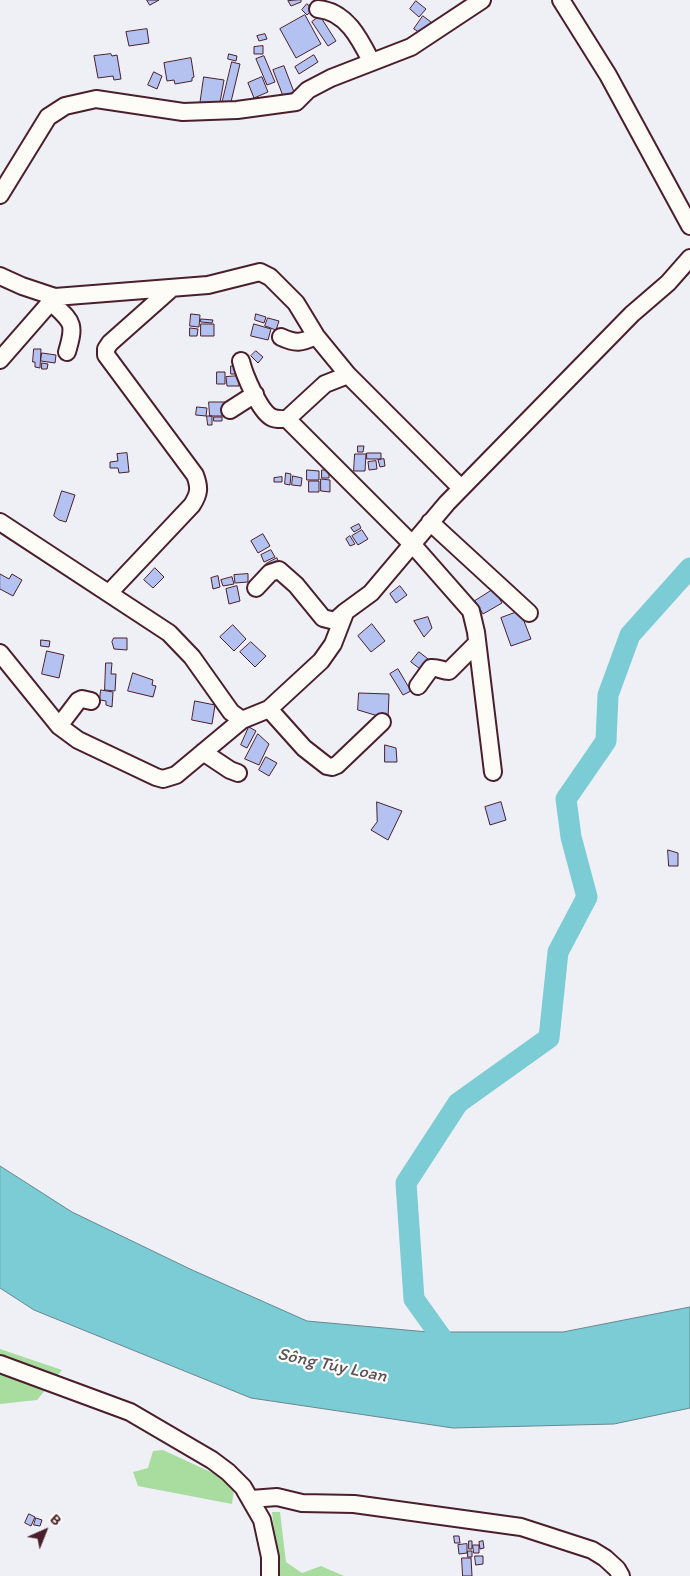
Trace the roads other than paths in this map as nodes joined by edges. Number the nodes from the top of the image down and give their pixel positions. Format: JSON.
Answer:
{"nodes":[{"id":1,"x":482,"y":0,"type":"edge"},
{"id":2,"x":561,"y":0,"type":"edge"},
{"id":3,"x":318,"y":9,"type":"dead end"},
{"id":4,"x":371,"y":61,"type":"junction"},
{"id":5,"x":0,"y":195,"type":"edge"},
{"id":6,"x":690,"y":226,"type":"edge"},
{"id":7,"x":690,"y":258,"type":"edge"},
{"id":8,"x":0,"y":276,"type":"edge"},
{"id":9,"x":172,"y":288,"type":"junction"},
{"id":10,"x":53,"y":299,"type":"junction"},
{"id":11,"x":316,"y":336,"type":"junction"},
{"id":12,"x":281,"y":337,"type":"dead end"},
{"id":13,"x":67,"y":352,"type":"dead end"},
{"id":14,"x":0,"y":360,"type":"edge"},
{"id":15,"x":241,"y":361,"type":"dead end"},
{"id":16,"x":348,"y":375,"type":"junction"},
{"id":17,"x":255,"y":394,"type":"junction"},
{"id":18,"x":230,"y":410,"type":"dead end"},
{"id":19,"x":287,"y":419,"type":"junction"},
{"id":20,"x":461,"y":488,"type":"junction"},
{"id":21,"x":0,"y":522,"type":"edge"},
{"id":22,"x":430,"y":522,"type":"junction"},
{"id":23,"x":412,"y":545,"type":"junction"},
{"id":24,"x":256,"y":588,"type":"dead end"},
{"id":25,"x":109,"y":593,"type":"junction"},
{"id":26,"x":345,"y":612,"type":"junction"},
{"id":27,"x":529,"y":613,"type":"dead end"},
{"id":28,"x":477,"y":643,"type":"junction"},
{"id":29,"x":0,"y":653,"type":"edge"},
{"id":30,"x":418,"y":686,"type":"dead end"},
{"id":31,"x":91,"y":700,"type":"dead end"},
{"id":32,"x":269,"y":709,"type":"junction"},
{"id":33,"x":242,"y":720,"type":"junction"},
{"id":34,"x":382,"y":722,"type":"dead end"},
{"id":35,"x":59,"y":726,"type":"junction"},
{"id":36,"x":203,"y":752,"type":"junction"},
{"id":37,"x":493,"y":772,"type":"dead end"},
{"id":38,"x":238,"y":773,"type":"dead end"},
{"id":39,"x":0,"y":1364,"type":"edge"},
{"id":40,"x":251,"y":1500,"type":"junction"},
{"id":41,"x":270,"y":1576,"type":"edge"},
{"id":42,"x":621,"y":1576,"type":"edge"}],
"edges":[{"from":1,"to":4,"type":"street"},
{"from":2,"to":6,"type":"street"},
{"from":3,"to":4,"type":"street"},
{"from":4,"to":5,"type":"street"},
{"from":7,"to":20,"type":"street"},
{"from":8,"to":10,"type":"street"},
{"from":9,"to":10,"type":"street"},
{"from":9,"to":11,"type":"street"},
{"from":9,"to":25,"type":"street"},
{"from":10,"to":13,"type":"street"},
{"from":10,"to":14,"type":"street"},
{"from":11,"to":12,"type":"street"},
{"from":11,"to":16,"type":"street"},
{"from":15,"to":17,"type":"street"},
{"from":16,"to":19,"type":"street"},
{"from":16,"to":20,"type":"street"},
{"from":17,"to":18,"type":"street"},
{"from":17,"to":19,"type":"street"},
{"from":19,"to":23,"type":"street"},
{"from":20,"to":22,"type":"street"},
{"from":21,"to":25,"type":"street"},
{"from":22,"to":23,"type":"street"},
{"from":22,"to":27,"type":"street"},
{"from":23,"to":26,"type":"street"},
{"from":23,"to":28,"type":"street"},
{"from":24,"to":26,"type":"street"},
{"from":25,"to":33,"type":"street"},
{"from":26,"to":32,"type":"street"},
{"from":28,"to":30,"type":"street"},
{"from":28,"to":37,"type":"street"},
{"from":29,"to":35,"type":"street"},
{"from":31,"to":35,"type":"street"},
{"from":32,"to":33,"type":"street"},
{"from":32,"to":34,"type":"street"},
{"from":33,"to":36,"type":"street"},
{"from":35,"to":36,"type":"street"},
{"from":36,"to":38,"type":"street"},
{"from":39,"to":40,"type":"street"},
{"from":40,"to":41,"type":"street"},
{"from":40,"to":42,"type":"street"}]}
